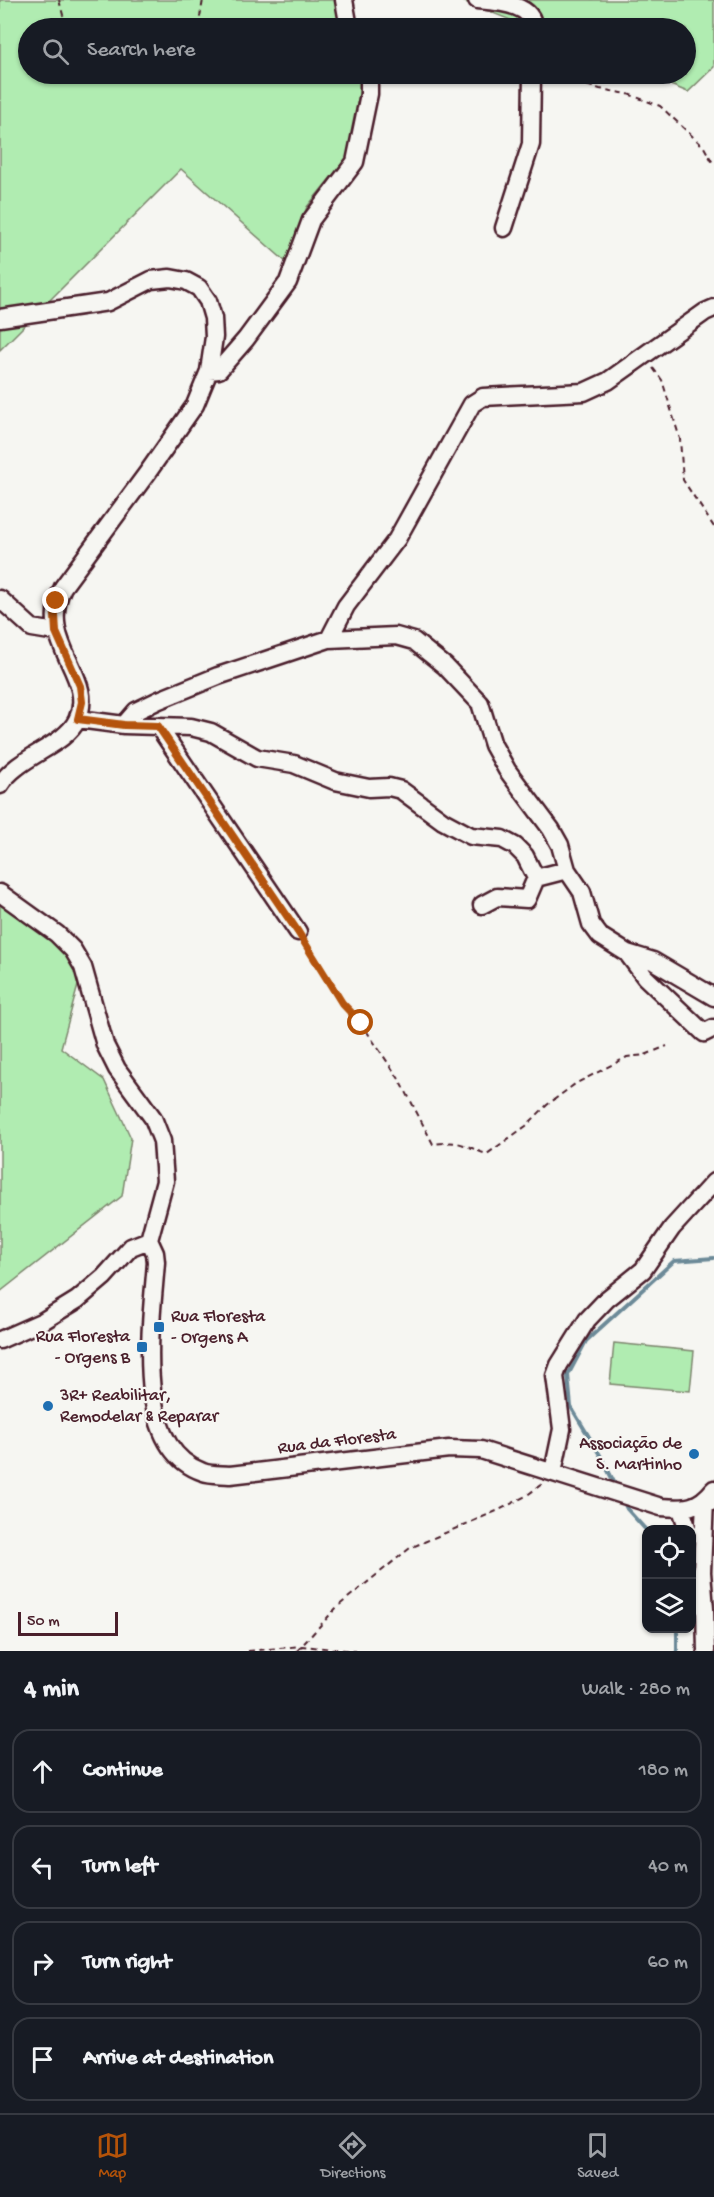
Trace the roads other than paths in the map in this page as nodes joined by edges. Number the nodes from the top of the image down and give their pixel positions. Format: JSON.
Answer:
{"nodes":[{"id":1,"x":344,"y":0,"type":"edge"},
{"id":2,"x":477,"y":0,"type":"edge"},
{"id":3,"x":347,"y":18,"type":"edge"},
{"id":4,"x":531,"y":18,"type":"edge"},
{"id":5,"x":369,"y":84,"type":"edge"},
{"id":6,"x":532,"y":84,"type":"edge"},
{"id":7,"x":504,"y":228,"type":"dead end"},
{"id":8,"x":714,"y":308,"type":"edge"},
{"id":9,"x":0,"y":318,"type":"edge"},
{"id":10,"x":209,"y":371,"type":"junction"},
{"id":11,"x":1,"y":599,"type":"edge"},
{"id":12,"x":56,"y":632,"type":"junction"},
{"id":13,"x":329,"y":639,"type":"junction"},
{"id":14,"x":78,"y":719,"type":"junction"},
{"id":15,"x":124,"y":725,"type":"junction"},
{"id":16,"x":158,"y":726,"type":"junction"},
{"id":17,"x":0,"y":785,"type":"edge"},
{"id":18,"x":567,"y":870,"type":"junction"},
{"id":19,"x":536,"y":878,"type":"junction"},
{"id":20,"x":0,"y":893,"type":"edge"},
{"id":21,"x":482,"y":905,"type":"dead end"},
{"id":22,"x":298,"y":932,"type":"road end"},
{"id":23,"x":627,"y":953,"type":"junction"},
{"id":24,"x":714,"y":997,"type":"edge"},
{"id":25,"x":714,"y":1028,"type":"edge"},
{"id":26,"x":714,"y":1182,"type":"edge"},
{"id":27,"x":149,"y":1240,"type":"junction"},
{"id":28,"x":0,"y":1340,"type":"edge"},
{"id":29,"x":553,"y":1472,"type":"junction"},
{"id":30,"x":711,"y":1497,"type":"edge"},
{"id":31,"x":681,"y":1509,"type":"junction"},
{"id":32,"x":686,"y":1525,"type":"edge"},
{"id":33,"x":696,"y":1553,"type":"edge"},
{"id":34,"x":702,"y":1572,"type":"junction"},
{"id":35,"x":706,"y":1651,"type":"edge"}],
"edges":[{"from":1,"to":3,"type":"street"},
{"from":2,"to":4,"type":"street"},
{"from":5,"to":10,"type":"street"},
{"from":6,"to":7,"type":"street"},
{"from":8,"to":13,"type":"street"},
{"from":9,"to":10,"type":"street"},
{"from":10,"to":12,"type":"street"},
{"from":11,"to":12,"type":"street"},
{"from":12,"to":14,"type":"street"},
{"from":13,"to":15,"type":"street"},
{"from":13,"to":18,"type":"street"},
{"from":14,"to":15,"type":"street"},
{"from":14,"to":17,"type":"street"},
{"from":15,"to":16,"type":"street"},
{"from":16,"to":19,"type":"street"},
{"from":16,"to":22,"type":"street"},
{"from":18,"to":19,"type":"street"},
{"from":18,"to":23,"type":"street"},
{"from":19,"to":21,"type":"street"},
{"from":20,"to":27,"type":"street"},
{"from":23,"to":24,"type":"street"},
{"from":23,"to":25,"type":"street"},
{"from":26,"to":29,"type":"street"},
{"from":27,"to":28,"type":"street"},
{"from":27,"to":29,"type":"street","name":"Rua da Floresta"},
{"from":29,"to":31,"type":"street","name":"Rua da Floresta"},
{"from":30,"to":31,"type":"street","name":"Rua da Floresta"},
{"from":30,"to":34,"type":"street"},
{"from":31,"to":32,"type":"street"},
{"from":33,"to":34,"type":"street"},
{"from":34,"to":35,"type":"street"}]}
